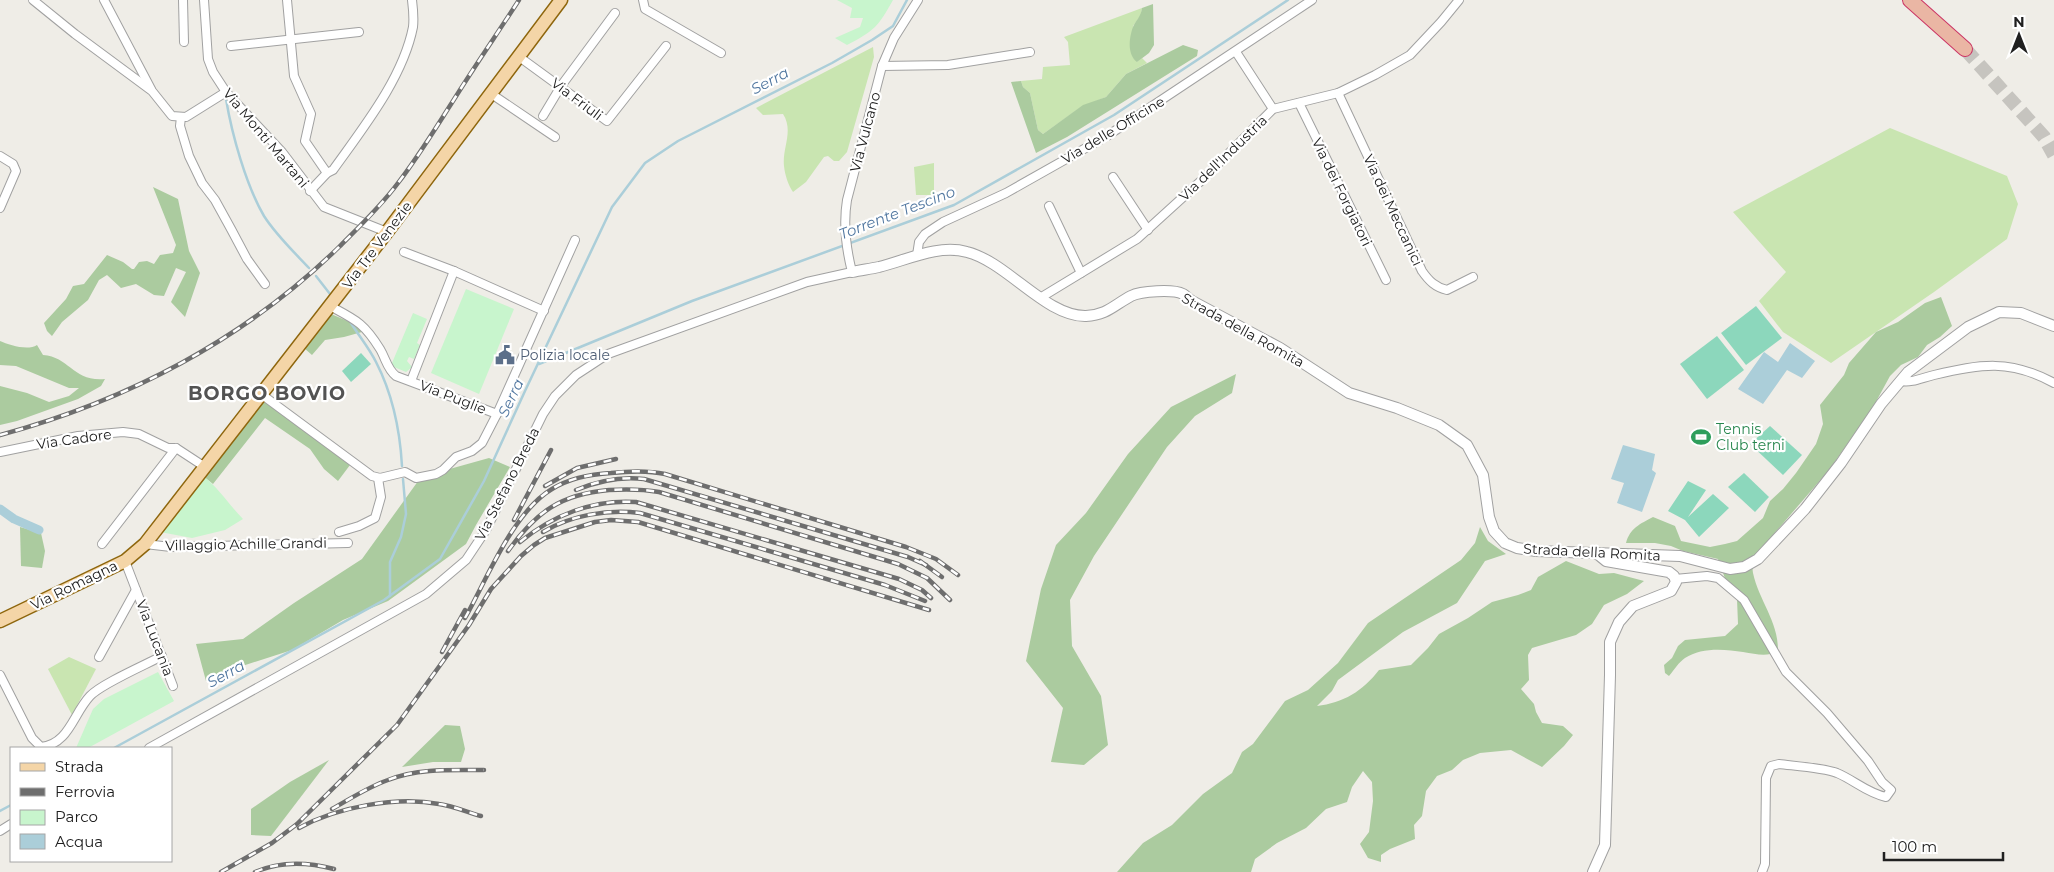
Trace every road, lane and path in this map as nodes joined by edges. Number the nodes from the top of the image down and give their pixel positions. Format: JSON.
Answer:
{"nodes":[{"id":1,"x":33,"y":0,"type":"edge"},
{"id":2,"x":104,"y":0,"type":"edge"},
{"id":3,"x":183,"y":0,"type":"edge"},
{"id":4,"x":204,"y":0,"type":"edge"},
{"id":5,"x":287,"y":0,"type":"edge"},
{"id":6,"x":412,"y":0,"type":"edge"},
{"id":7,"x":561,"y":0,"type":"edge"},
{"id":8,"x":643,"y":0,"type":"edge"},
{"id":9,"x":918,"y":0,"type":"edge"},
{"id":10,"x":1312,"y":0,"type":"edge"},
{"id":11,"x":1458,"y":0,"type":"edge"},
{"id":12,"x":1910,"y":0,"type":"edge"},
{"id":13,"x":615,"y":13,"type":"dead end"},
{"id":14,"x":359,"y":32,"type":"dead end"},
{"id":15,"x":290,"y":40,"type":"junction"},
{"id":16,"x":184,"y":42,"type":"dead end"},
{"id":17,"x":231,"y":46,"type":"dead end"},
{"id":18,"x":666,"y":46,"type":"dead end"},
{"id":19,"x":1965,"y":49,"type":"tunnel mouth"},
{"id":20,"x":1030,"y":52,"type":"dead end"},
{"id":21,"x":1236,"y":52,"type":"junction"},
{"id":22,"x":721,"y":53,"type":"dead end"},
{"id":23,"x":518,"y":56,"type":"junction"},
{"id":24,"x":882,"y":66,"type":"junction"},
{"id":25,"x":561,"y":86,"type":"junction"},
{"id":26,"x":152,"y":91,"type":"junction"},
{"id":27,"x":226,"y":92,"type":"junction"},
{"id":28,"x":490,"y":93,"type":"junction"},
{"id":29,"x":1338,"y":93,"type":"junction"},
{"id":30,"x":1298,"y":103,"type":"junction"},
{"id":31,"x":1274,"y":109,"type":"junction"},
{"id":32,"x":543,"y":116,"type":"dead end"},
{"id":33,"x":181,"y":117,"type":"junction"},
{"id":34,"x":555,"y":136,"type":"dead end"},
{"id":35,"x":0,"y":156,"type":"edge"},
{"id":36,"x":327,"y":173,"type":"junction"},
{"id":37,"x":1113,"y":177,"type":"dead end"},
{"id":38,"x":310,"y":191,"type":"junction"},
{"id":39,"x":1049,"y":206,"type":"dead end"},
{"id":40,"x":0,"y":208,"type":"edge"},
{"id":41,"x":1148,"y":230,"type":"junction"},
{"id":42,"x":387,"y":232,"type":"junction"},
{"id":43,"x":575,"y":240,"type":"dead end"},
{"id":44,"x":404,"y":252,"type":"dead end"},
{"id":45,"x":917,"y":255,"type":"junction"},
{"id":46,"x":454,"y":272,"type":"junction"},
{"id":47,"x":852,"y":272,"type":"junction"},
{"id":48,"x":1081,"y":273,"type":"junction"},
{"id":49,"x":1473,"y":277,"type":"dead end"},
{"id":50,"x":1386,"y":280,"type":"dead end"},
{"id":51,"x":264,"y":284,"type":"dead end"},
{"id":52,"x":1040,"y":298,"type":"junction"},
{"id":53,"x":330,"y":306,"type":"junction"},
{"id":54,"x":544,"y":311,"type":"junction"},
{"id":55,"x":2054,"y":326,"type":"edge"},
{"id":56,"x":411,"y":381,"type":"junction"},
{"id":57,"x":1900,"y":381,"type":"junction"},
{"id":58,"x":2054,"y":383,"type":"edge"},
{"id":59,"x":261,"y":394,"type":"junction"},
{"id":60,"x":497,"y":414,"type":"junction"},
{"id":61,"x":176,"y":448,"type":"junction"},
{"id":62,"x":0,"y":452,"type":"edge"},
{"id":63,"x":205,"y":467,"type":"junction"},
{"id":64,"x":378,"y":478,"type":"junction"},
{"id":65,"x":339,"y":532,"type":"dead end"},
{"id":66,"x":102,"y":544,"type":"dead end"},
{"id":67,"x":145,"y":544,"type":"junction"},
{"id":68,"x":348,"y":544,"type":"dead end"},
{"id":69,"x":1595,"y":552,"type":"junction"},
{"id":70,"x":125,"y":561,"type":"junction"},
{"id":71,"x":1675,"y":579,"type":"junction"},
{"id":72,"x":136,"y":590,"type":"junction"},
{"id":73,"x":0,"y":621,"type":"edge"},
{"id":74,"x":162,"y":656,"type":"junction"},
{"id":75,"x":99,"y":657,"type":"dead end"},
{"id":76,"x":0,"y":675,"type":"edge"},
{"id":77,"x":173,"y":686,"type":"dead end"},
{"id":78,"x":151,"y":747,"type":"edge"},
{"id":79,"x":1593,"y":872,"type":"edge"},
{"id":80,"x":1762,"y":872,"type":"edge"}],
"edges":[{"from":1,"to":26,"type":"street"},
{"from":2,"to":26,"type":"street"},
{"from":3,"to":16,"type":"street"},
{"from":4,"to":27,"type":"street","name":"Via Monti Martani"},
{"from":5,"to":15,"type":"street"},
{"from":6,"to":36,"type":"street"},
{"from":7,"to":23,"type":"main road","name":"Via Tre Venezie"},
{"from":8,"to":22,"type":"street"},
{"from":9,"to":24,"type":"street","name":"Via Vulcano"},
{"from":10,"to":21,"type":"street","name":"Via delle Officine"},
{"from":11,"to":29,"type":"street","name":"Via dell'Industria"},
{"from":12,"to":19,"type":"highway"},
{"from":13,"to":25,"type":"street"},
{"from":14,"to":15,"type":"street"},
{"from":15,"to":17,"type":"street"},
{"from":15,"to":36,"type":"street"},
{"from":18,"to":25,"type":"street","name":"Via Friuli"},
{"from":20,"to":24,"type":"street"},
{"from":21,"to":31,"type":"street"},
{"from":21,"to":45,"type":"street","name":"Via delle Officine"},
{"from":23,"to":25,"type":"street","name":"Via Friuli"},
{"from":23,"to":28,"type":"main road","name":"Via Tre Venezie"},
{"from":24,"to":47,"type":"street","name":"Via Vulcano"},
{"from":25,"to":32,"type":"street"},
{"from":26,"to":33,"type":"street"},
{"from":27,"to":33,"type":"street"},
{"from":27,"to":38,"type":"street","name":"Via Monti Martani"},
{"from":28,"to":34,"type":"street"},
{"from":28,"to":42,"type":"main road","name":"Via Tre Venezie"},
{"from":29,"to":30,"type":"street","name":"Via dell'Industria"},
{"from":29,"to":49,"type":"street","name":"Via dei Meccanici"},
{"from":30,"to":31,"type":"street","name":"Via dell'Industria"},
{"from":30,"to":50,"type":"street","name":"Via dei Forgiatori"},
{"from":31,"to":41,"type":"street","name":"Via dell'Industria"},
{"from":33,"to":51,"type":"street"},
{"from":35,"to":40,"type":"street"},
{"from":36,"to":38,"type":"street"},
{"from":37,"to":41,"type":"street"},
{"from":38,"to":42,"type":"street","name":"Via Monti Martani"},
{"from":39,"to":48,"type":"street"},
{"from":41,"to":48,"type":"street","name":"Via dell'Industria"},
{"from":42,"to":53,"type":"main road","name":"Via Tre Venezie"},
{"from":43,"to":54,"type":"street","name":"Via Puglie"},
{"from":44,"to":46,"type":"street"},
{"from":45,"to":47,"type":"street","name":"Strada della Romita"},
{"from":45,"to":52,"type":"street","name":"Strada della Romita"},
{"from":46,"to":54,"type":"street"},
{"from":46,"to":56,"type":"street"},
{"from":47,"to":78,"type":"street","name":"Via Stefano Breda"},
{"from":48,"to":52,"type":"street","name":"Via dell'Industria"},
{"from":52,"to":69,"type":"street","name":"Strada della Romita"},
{"from":53,"to":56,"type":"street","name":"Via Puglie"},
{"from":53,"to":59,"type":"main road","name":"Via Tre Venezie"},
{"from":54,"to":60,"type":"street","name":"Via Puglie"},
{"from":55,"to":57,"type":"street","name":"Strada della Romita"},
{"from":56,"to":60,"type":"street","name":"Via Puglie"},
{"from":57,"to":58,"type":"street"},
{"from":57,"to":69,"type":"street","name":"Strada della Romita"},
{"from":59,"to":63,"type":"main road","name":"Via Tre Venezie"},
{"from":59,"to":64,"type":"street"},
{"from":60,"to":64,"type":"street"},
{"from":61,"to":62,"type":"street","name":"Via Cadore"},
{"from":61,"to":63,"type":"street","name":"Via Cadore"},
{"from":61,"to":66,"type":"street"},
{"from":63,"to":67,"type":"main road","name":"Via Tre Venezie"},
{"from":64,"to":65,"type":"street"},
{"from":67,"to":68,"type":"street","name":"Villaggio Achille Grandi"},
{"from":67,"to":70,"type":"main road","name":"Via Romagna"},
{"from":69,"to":71,"type":"street"},
{"from":70,"to":72,"type":"street","name":"Via Lucania"},
{"from":70,"to":73,"type":"main road","name":"Via Romagna"},
{"from":71,"to":79,"type":"street"},
{"from":71,"to":80,"type":"street"},
{"from":72,"to":74,"type":"street","name":"Via Lucania"},
{"from":72,"to":75,"type":"street","name":"Via Lucania"},
{"from":74,"to":76,"type":"street"},
{"from":74,"to":77,"type":"street","name":"Via Lucania"}]}
